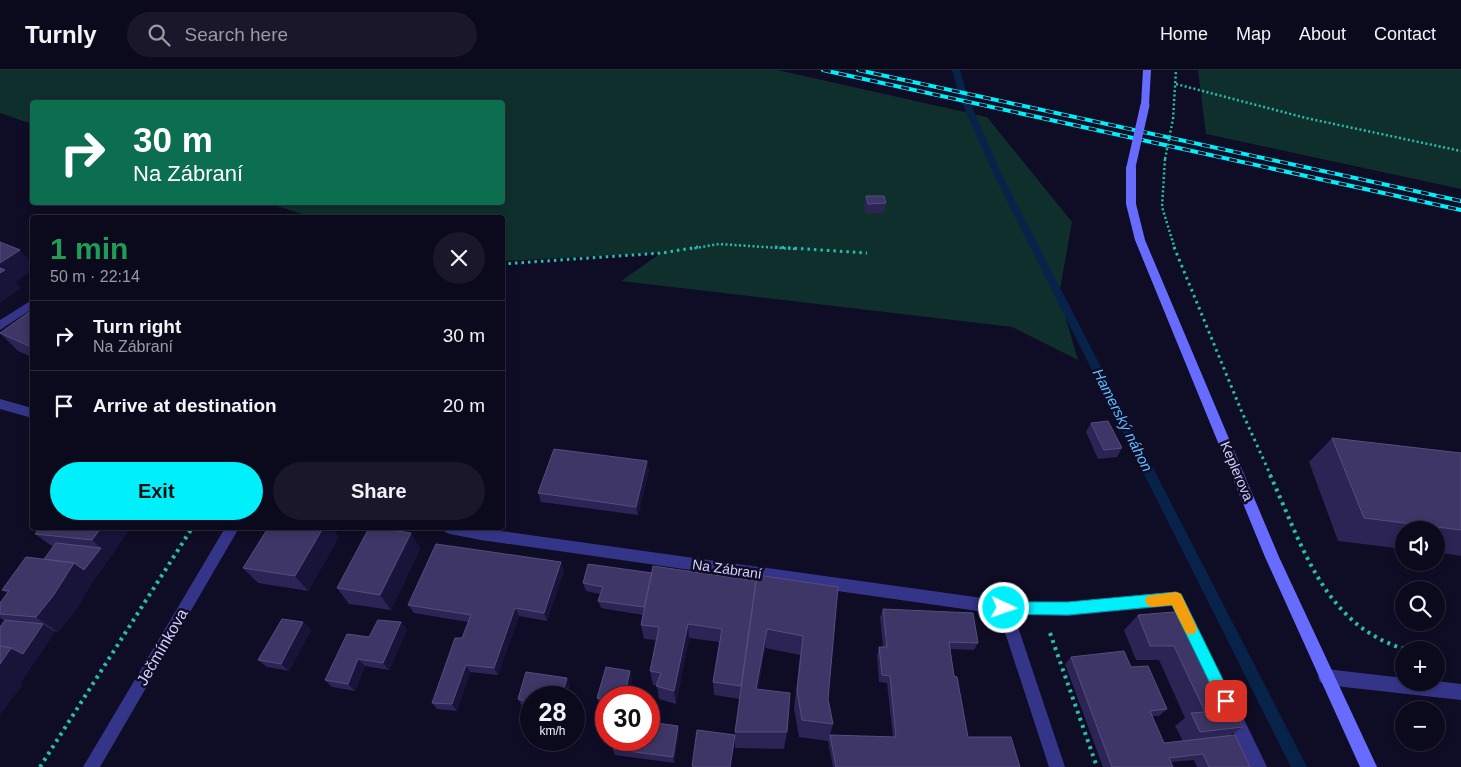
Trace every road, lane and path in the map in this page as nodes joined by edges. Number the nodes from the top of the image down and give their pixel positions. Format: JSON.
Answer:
{"nodes":[{"id":1,"x":1147,"y":70,"type":"edge"},
{"id":2,"x":1176,"y":70,"type":"edge"},
{"id":3,"x":1176,"y":84,"type":"junction"},
{"id":4,"x":1461,"y":151,"type":"edge"},
{"id":5,"x":868,"y":253,"type":"dead end"},
{"id":6,"x":505,"y":264,"type":"edge"},
{"id":7,"x":30,"y":305,"type":"edge"},
{"id":8,"x":0,"y":326,"type":"edge"},
{"id":9,"x":0,"y":404,"type":"edge"},
{"id":10,"x":30,"y":412,"type":"edge"},
{"id":11,"x":191,"y":530,"type":"edge"},
{"id":12,"x":231,"y":530,"type":"edge"},
{"id":13,"x":460,"y":530,"type":"edge"},
{"id":14,"x":1004,"y":608,"type":"junction"},
{"id":15,"x":1059,"y":630,"type":"dead end"},
{"id":16,"x":1194,"y":636,"type":"edge"},
{"id":17,"x":1395,"y":646,"type":"edge"},
{"id":18,"x":1326,"y":677,"type":"junction"},
{"id":19,"x":1461,"y":692,"type":"edge"},
{"id":20,"x":1224,"y":697,"type":"edge"},
{"id":21,"x":40,"y":767,"type":"edge"},
{"id":22,"x":91,"y":767,"type":"edge"},
{"id":23,"x":1057,"y":767,"type":"edge"},
{"id":24,"x":1097,"y":767,"type":"edge"},
{"id":25,"x":1259,"y":767,"type":"edge"},
{"id":26,"x":1369,"y":767,"type":"edge"}],
"edges":[{"from":1,"to":18,"type":"main road","name":"Keplerova","bridge":true},
{"from":2,"to":3,"type":"path"},
{"from":3,"to":4,"type":"path"},
{"from":3,"to":17,"type":"path","bridge":true},
{"from":5,"to":6,"type":"path"},
{"from":7,"to":8,"type":"street"},
{"from":9,"to":10,"type":"street"},
{"from":11,"to":21,"type":"path"},
{"from":12,"to":22,"type":"street","name":"Ječmínkova"},
{"from":13,"to":14,"type":"street","name":"Na Zábraní"},
{"from":14,"to":16,"type":"street","name":"Na Zábraní"},
{"from":14,"to":23,"type":"street"},
{"from":15,"to":24,"type":"path"},
{"from":18,"to":19,"type":"street"},
{"from":18,"to":26,"type":"main road","name":"Keplerova"},
{"from":20,"to":25,"type":"street"}]}
